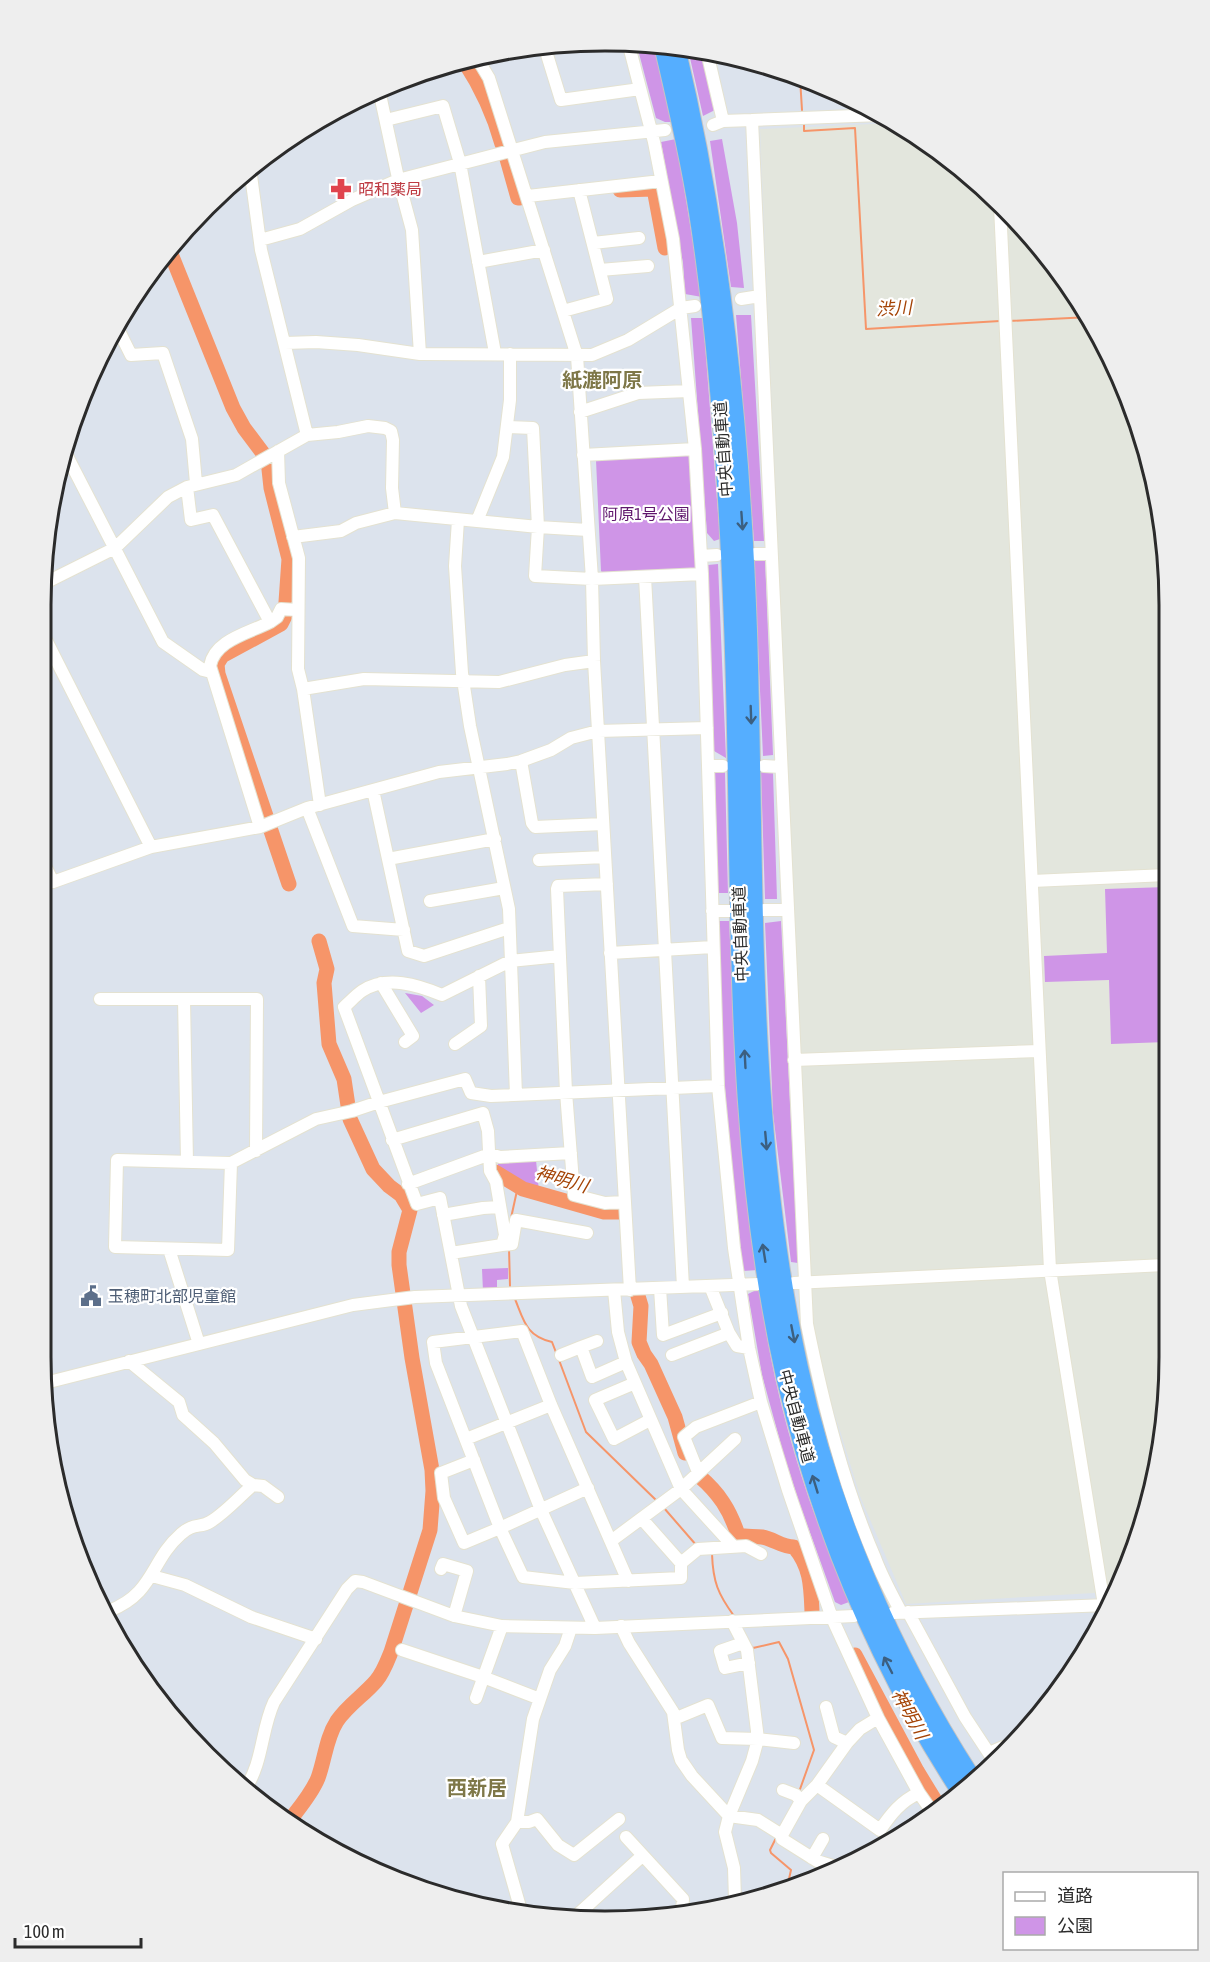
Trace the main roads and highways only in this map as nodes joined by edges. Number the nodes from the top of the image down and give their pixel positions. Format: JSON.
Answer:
{"nodes":[{"id":1,"x":665,"y":55,"type":"edge"},
{"id":2,"x":678,"y":56,"type":"edge"},
{"id":3,"x":969,"y":1774,"type":"edge"},
{"id":4,"x":957,"y":1785,"type":"edge"}],
"edges":[{"from":4,"to":1,"type":"highway","name":"中央自動車道","one_way":true},
{"from":2,"to":3,"type":"highway","name":"中央自動車道","one_way":true}]}
